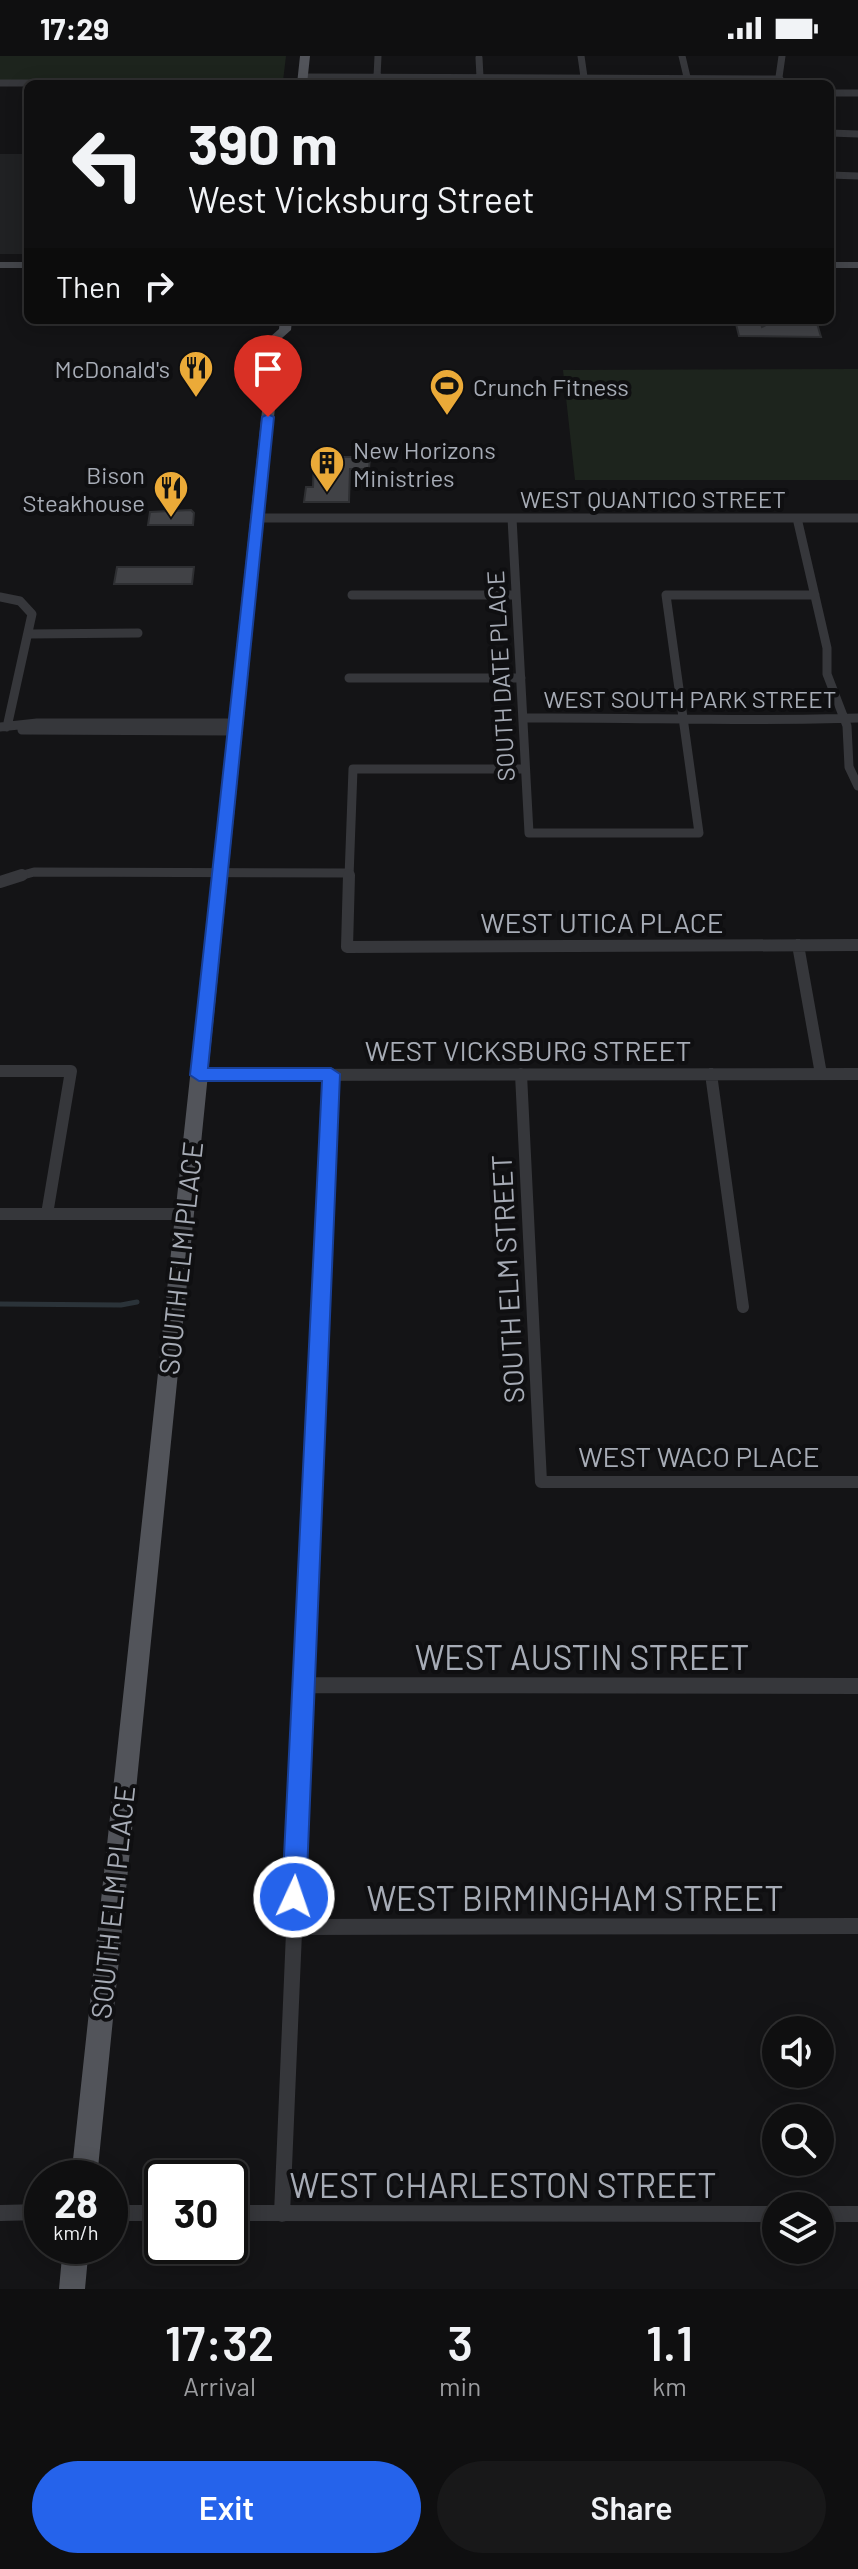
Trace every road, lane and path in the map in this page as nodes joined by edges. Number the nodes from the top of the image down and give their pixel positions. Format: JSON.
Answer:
{"nodes":[{"id":1,"x":305,"y":56,"type":"edge"},
{"id":2,"x":378,"y":56,"type":"edge"},
{"id":3,"x":581,"y":56,"type":"edge"},
{"id":4,"x":682,"y":56,"type":"edge"},
{"id":5,"x":782,"y":56,"type":"edge"},
{"id":6,"x":479,"y":58,"type":"edge"},
{"id":7,"x":377,"y":77,"type":"junction"},
{"id":8,"x":480,"y":77,"type":"junction"},
{"id":9,"x":584,"y":77,"type":"junction"},
{"id":10,"x":687,"y":77,"type":"junction"},
{"id":11,"x":302,"y":80,"type":"edge"},
{"id":12,"x":321,"y":80,"type":"edge"},
{"id":13,"x":547,"y":80,"type":"edge"},
{"id":14,"x":742,"y":80,"type":"edge"},
{"id":15,"x":779,"y":80,"type":"edge"},
{"id":16,"x":0,"y":83,"type":"edge"},
{"id":17,"x":24,"y":83,"type":"edge"},
{"id":18,"x":834,"y":93,"type":"edge"},
{"id":19,"x":858,"y":93,"type":"edge"},
{"id":20,"x":834,"y":133,"type":"edge"},
{"id":21,"x":858,"y":134,"type":"edge"},
{"id":22,"x":834,"y":175,"type":"edge"},
{"id":23,"x":858,"y":176,"type":"edge"},
{"id":24,"x":0,"y":265,"type":"edge"},
{"id":25,"x":24,"y":265,"type":"edge"},
{"id":26,"x":834,"y":265,"type":"edge"},
{"id":27,"x":858,"y":265,"type":"edge"},
{"id":28,"x":269,"y":324,"type":"edge"},
{"id":29,"x":286,"y":324,"type":"edge"},
{"id":30,"x":276,"y":337,"type":"junction"},
{"id":31,"x":257,"y":518,"type":"junction"},
{"id":32,"x":512,"y":518,"type":"junction"},
{"id":33,"x":797,"y":518,"type":"junction"},
{"id":34,"x":858,"y":518,"type":"edge"},
{"id":35,"x":352,"y":595,"type":"dead end"},
{"id":36,"x":516,"y":595,"type":"junction"},
{"id":37,"x":815,"y":595,"type":"junction"},
{"id":38,"x":0,"y":597,"type":"edge"},
{"id":39,"x":138,"y":633,"type":"dead end"},
{"id":40,"x":29,"y":634,"type":"junction"},
{"id":41,"x":349,"y":678,"type":"dead end"},
{"id":42,"x":521,"y":678,"type":"junction"},
{"id":43,"x":683,"y":717,"type":"junction"},
{"id":44,"x":523,"y":718,"type":"junction"},
{"id":45,"x":844,"y":718,"type":"junction"},
{"id":46,"x":858,"y":718,"type":"edge"},
{"id":47,"x":3,"y":727,"type":"edge"},
{"id":48,"x":235,"y":727,"type":"junction"},
{"id":49,"x":525,"y":769,"type":"junction"},
{"id":50,"x":858,"y":786,"type":"edge"},
{"id":51,"x":220,"y":873,"type":"junction"},
{"id":52,"x":349,"y":873,"type":"junction"},
{"id":53,"x":0,"y":882,"type":"edge"},
{"id":54,"x":798,"y":945,"type":"junction"},
{"id":55,"x":858,"y":945,"type":"edge"},
{"id":56,"x":0,"y":1071,"type":"edge"},
{"id":57,"x":331,"y":1074,"type":"junction"},
{"id":58,"x":521,"y":1074,"type":"junction"},
{"id":59,"x":711,"y":1074,"type":"junction"},
{"id":60,"x":821,"y":1074,"type":"junction"},
{"id":61,"x":858,"y":1074,"type":"edge"},
{"id":62,"x":199,"y":1075,"type":"junction"},
{"id":63,"x":0,"y":1214,"type":"edge"},
{"id":64,"x":47,"y":1214,"type":"junction"},
{"id":65,"x":185,"y":1214,"type":"junction"},
{"id":66,"x":743,"y":1307,"type":"dead end"},
{"id":67,"x":541,"y":1482,"type":"joint"},
{"id":68,"x":858,"y":1482,"type":"edge"},
{"id":69,"x":305,"y":1685,"type":"junction"},
{"id":70,"x":858,"y":1686,"type":"edge"},
{"id":71,"x":858,"y":1926,"type":"edge"},
{"id":72,"x":293,"y":1927,"type":"junction"},
{"id":73,"x":86,"y":2160,"type":"edge"},
{"id":74,"x":24,"y":2212,"type":"edge"},
{"id":75,"x":0,"y":2213,"type":"edge"},
{"id":76,"x":248,"y":2213,"type":"edge"},
{"id":77,"x":282,"y":2214,"type":"junction"},
{"id":78,"x":762,"y":2214,"type":"edge"},
{"id":79,"x":834,"y":2214,"type":"edge"},
{"id":80,"x":858,"y":2214,"type":"edge"},
{"id":81,"x":74,"y":2264,"type":"edge"},
{"id":82,"x":72,"y":2289,"type":"edge"}],
"edges":[{"from":1,"to":11,"type":"main road"},
{"from":2,"to":7,"type":"street"},
{"from":3,"to":9,"type":"street"},
{"from":4,"to":10,"type":"street"},
{"from":5,"to":15,"type":"street"},
{"from":6,"to":8,"type":"street"},
{"from":7,"to":8,"type":"street"},
{"from":7,"to":12,"type":"street"},
{"from":8,"to":13,"type":"street"},
{"from":9,"to":10,"type":"street"},
{"from":9,"to":13,"type":"street"},
{"from":10,"to":14,"type":"street"},
{"from":16,"to":17,"type":"street"},
{"from":18,"to":19,"type":"street"},
{"from":20,"to":21,"type":"street"},
{"from":22,"to":23,"type":"street"},
{"from":24,"to":25,"type":"main road"},
{"from":26,"to":27,"type":"main road"},
{"from":28,"to":30,"type":"main road"},
{"from":29,"to":30,"type":"main road","name":"SOUTH ELM PLACE"},
{"from":30,"to":31,"type":"main road","name":"SOUTH ELM PLACE"},
{"from":31,"to":32,"type":"street","name":"WEST QUANTICO STREET"},
{"from":31,"to":48,"type":"main road","name":"SOUTH ELM PLACE"},
{"from":32,"to":33,"type":"street","name":"WEST QUANTICO STREET"},
{"from":32,"to":36,"type":"street","name":"SOUTH DATE PLACE"},
{"from":33,"to":34,"type":"street","name":"WEST QUANTICO STREET"},
{"from":33,"to":37,"type":"street"},
{"from":35,"to":36,"type":"street"},
{"from":36,"to":42,"type":"street","name":"SOUTH DATE PLACE"},
{"from":37,"to":43,"type":"street"},
{"from":37,"to":45,"type":"street"},
{"from":38,"to":40,"type":"street"},
{"from":39,"to":40,"type":"street"},
{"from":40,"to":47,"type":"street"},
{"from":41,"to":42,"type":"street","name":"WEST SOUTH PARK STREET"},
{"from":42,"to":44,"type":"street","name":"SOUTH DATE PLACE"},
{"from":43,"to":44,"type":"street","name":"WEST SOUTH PARK STREET"},
{"from":43,"to":45,"type":"street","name":"WEST SOUTH PARK STREET"},
{"from":43,"to":49,"type":"street","name":"SOUTH DATE PLACE"},
{"from":44,"to":49,"type":"street","name":"SOUTH DATE PLACE"},
{"from":45,"to":46,"type":"street","name":"WEST SOUTH PARK STREET"},
{"from":45,"to":50,"type":"street"},
{"from":47,"to":48,"type":"street"},
{"from":48,"to":51,"type":"main road","name":"SOUTH ELM PLACE"},
{"from":49,"to":52,"type":"street"},
{"from":51,"to":52,"type":"street"},
{"from":51,"to":53,"type":"street"},
{"from":51,"to":62,"type":"main road","name":"SOUTH ELM PLACE"},
{"from":52,"to":54,"type":"street","name":"WEST UTICA PLACE"},
{"from":54,"to":55,"type":"street","name":"WEST UTICA PLACE"},
{"from":54,"to":60,"type":"street"},
{"from":56,"to":64,"type":"street"},
{"from":57,"to":58,"type":"street","name":"WEST VICKSBURG STREET"},
{"from":57,"to":62,"type":"street","name":"WEST VICKSBURG STREET"},
{"from":57,"to":69,"type":"street"},
{"from":58,"to":59,"type":"street","name":"WEST VICKSBURG STREET"},
{"from":58,"to":67,"type":"street","name":"SOUTH ELM STREET"},
{"from":59,"to":60,"type":"street","name":"WEST VICKSBURG STREET"},
{"from":59,"to":66,"type":"street"},
{"from":60,"to":61,"type":"street","name":"WEST VICKSBURG STREET"},
{"from":62,"to":65,"type":"main road","name":"SOUTH ELM PLACE"},
{"from":63,"to":64,"type":"street"},
{"from":64,"to":65,"type":"street"},
{"from":65,"to":73,"type":"main road","name":"SOUTH ELM PLACE"},
{"from":67,"to":68,"type":"street","name":"WEST WACO PLACE"},
{"from":69,"to":70,"type":"street","name":"WEST AUSTIN STREET"},
{"from":69,"to":72,"type":"street"},
{"from":71,"to":72,"type":"street","name":"WEST BIRMINGHAM STREET"},
{"from":72,"to":77,"type":"street"},
{"from":74,"to":75,"type":"street"},
{"from":76,"to":77,"type":"street","name":"WEST CHARLESTON STREET"},
{"from":77,"to":78,"type":"street","name":"WEST CHARLESTON STREET"},
{"from":79,"to":80,"type":"street"},
{"from":81,"to":82,"type":"main road"}]}
